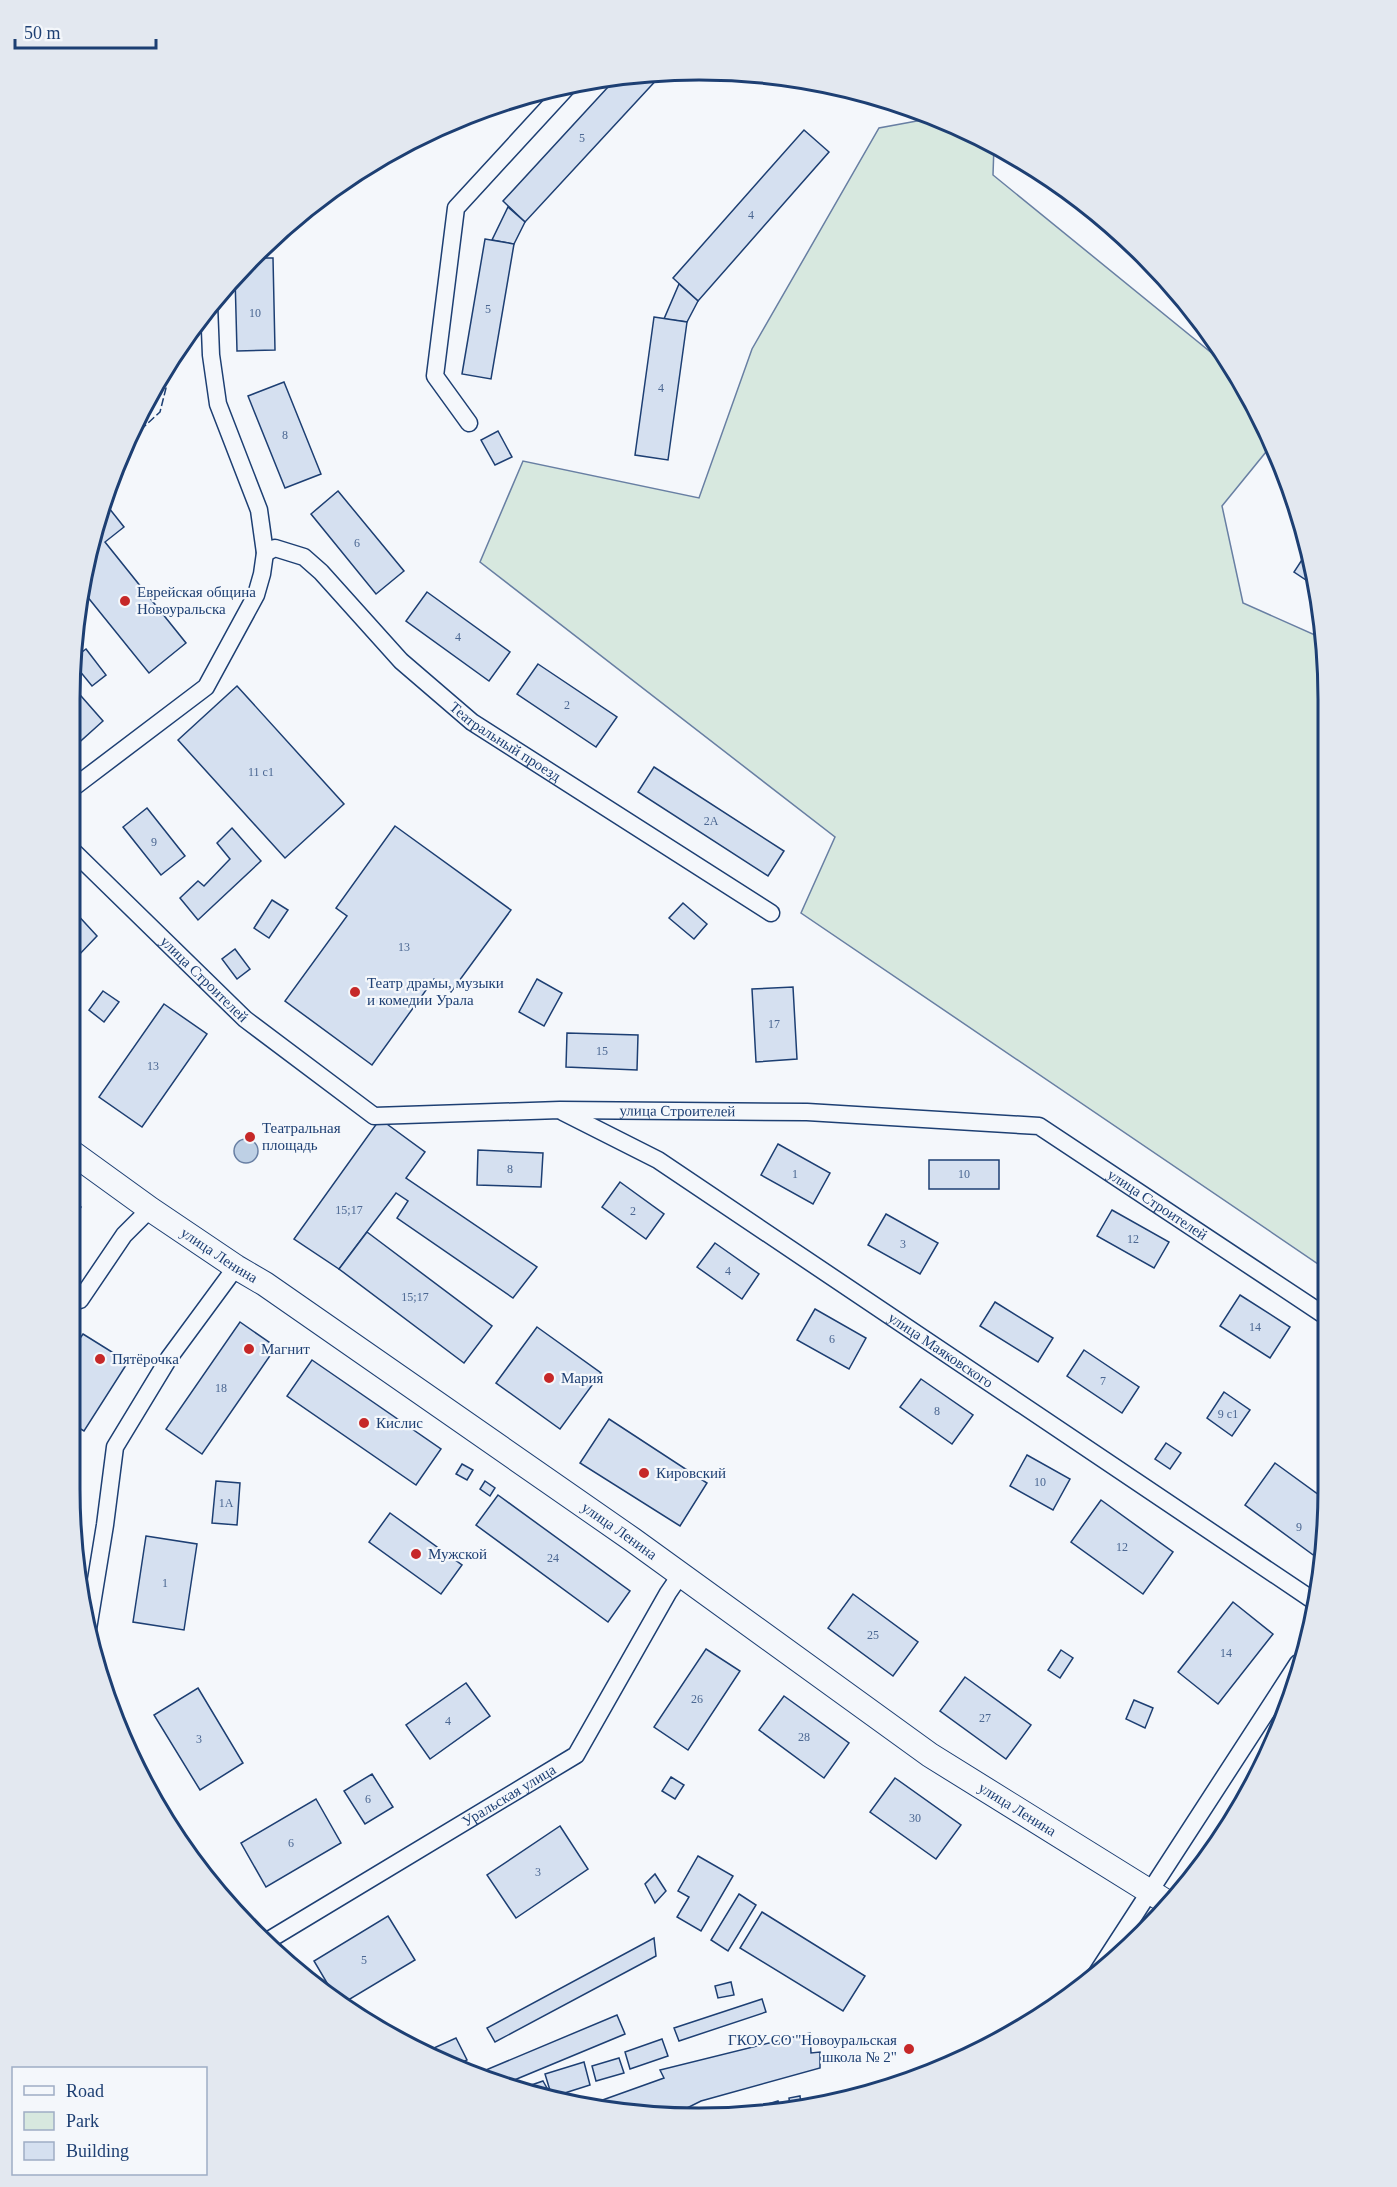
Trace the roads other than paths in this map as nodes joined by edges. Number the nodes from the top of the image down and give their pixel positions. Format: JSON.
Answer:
{"nodes":[{"id":1,"x":560,"y":95,"type":"edge"},
{"id":2,"x":210,"y":319,"type":"edge"},
{"id":3,"x":469,"y":423,"type":"dead end"},
{"id":4,"x":265,"y":553,"type":"junction"},
{"id":5,"x":80,"y":782,"type":"edge"},
{"id":6,"x":80,"y":858,"type":"edge"},
{"id":7,"x":771,"y":913,"type":"dead end"},
{"id":8,"x":560,"y":1110,"type":"junction"},
{"id":9,"x":80,"y":1158,"type":"edge"},
{"id":10,"x":150,"y":1209,"type":"junction"},
{"id":11,"x":236,"y":1267,"type":"junction"},
{"id":12,"x":80,"y":1300,"type":"dead end"},
{"id":13,"x":1318,"y":1311,"type":"edge"},
{"id":14,"x":681,"y":1574,"type":"junction"},
{"id":15,"x":1308,"y":1597,"type":"edge"},
{"id":16,"x":91,"y":1610,"type":"edge"},
{"id":17,"x":1286,"y":1683,"type":"edge"},
{"id":18,"x":1159,"y":1897,"type":"edge"},
{"id":19,"x":1134,"y":1928,"type":"edge"},
{"id":20,"x":273,"y":1938,"type":"edge"}],
"edges":[{"from":1,"to":3,"type":"street"},
{"from":2,"to":4,"type":"street"},
{"from":4,"to":5,"type":"street"},
{"from":4,"to":7,"type":"street","name":"Театральный проезд"},
{"from":6,"to":8,"type":"street","name":"улица Строителей"},
{"from":8,"to":13,"type":"street","name":"улица Строителей"},
{"from":8,"to":15,"type":"street","name":"улица Маяковского"},
{"from":9,"to":10,"type":"main road","name":"улица Ленина"},
{"from":10,"to":11,"type":"main road","name":"улица Ленина"},
{"from":10,"to":12,"type":"street"},
{"from":11,"to":14,"type":"main road","name":"улица Ленина"},
{"from":11,"to":16,"type":"street"},
{"from":14,"to":18,"type":"main road","name":"улица Ленина"},
{"from":14,"to":20,"type":"street","name":"Уральская улица"},
{"from":17,"to":18,"type":"street"},
{"from":18,"to":19,"type":"street"}]}
